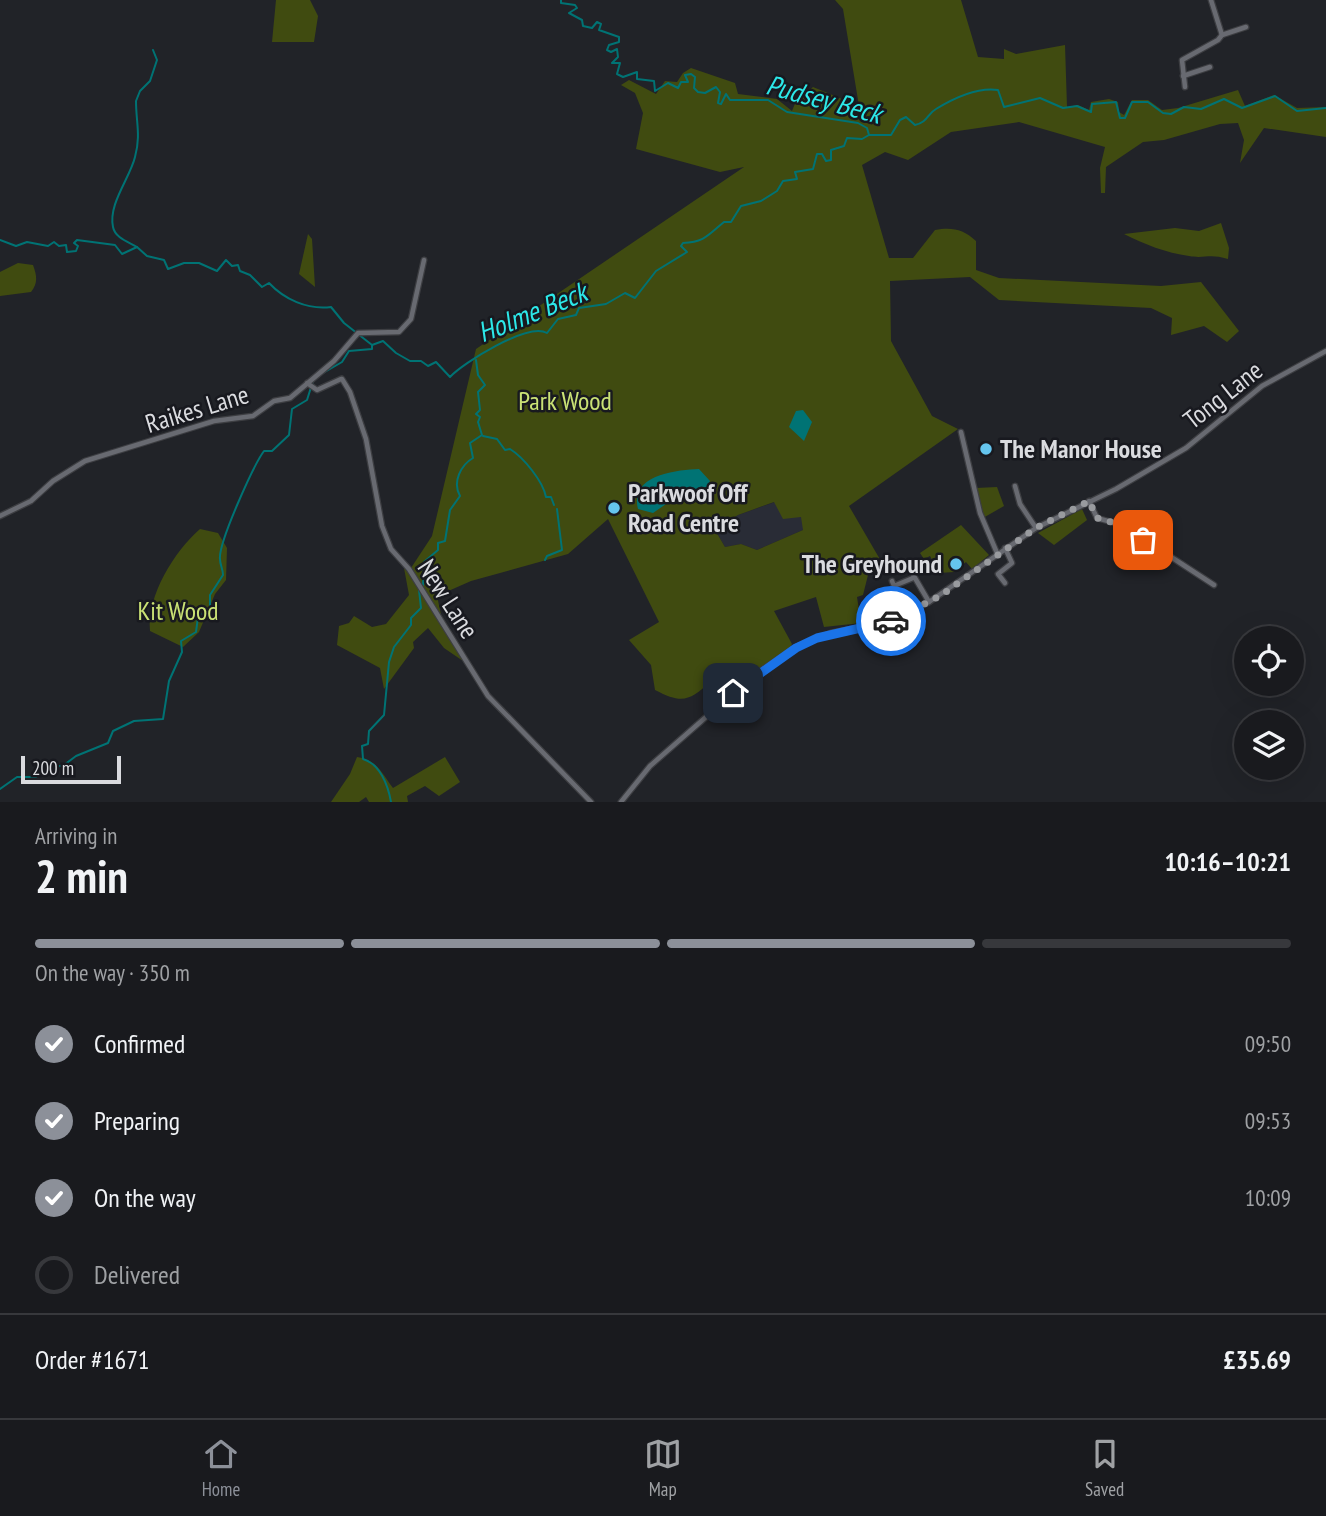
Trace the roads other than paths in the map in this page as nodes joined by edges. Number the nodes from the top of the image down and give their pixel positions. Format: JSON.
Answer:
{"nodes":[{"id":1,"x":1211,"y":0,"type":"edge"},
{"id":2,"x":1246,"y":27,"type":"dead end"},
{"id":3,"x":1222,"y":35,"type":"junction"},
{"id":4,"x":1210,"y":68,"type":"dead end"},
{"id":5,"x":1183,"y":76,"type":"junction"},
{"id":6,"x":1185,"y":87,"type":"dead end"},
{"id":7,"x":424,"y":260,"type":"dead end"},
{"id":8,"x":1326,"y":351,"type":"edge"},
{"id":9,"x":307,"y":383,"type":"junction"},
{"id":10,"x":961,"y":432,"type":"dead end"},
{"id":11,"x":1015,"y":486,"type":"dead end"},
{"id":12,"x":1089,"y":501,"type":"junction"},
{"id":13,"x":0,"y":516,"type":"edge"},
{"id":14,"x":1036,"y":528,"type":"junction"},
{"id":15,"x":1005,"y":548,"type":"junction"},
{"id":16,"x":997,"y":553,"type":"junction"},
{"id":17,"x":908,"y":566,"type":"dead end"},
{"id":18,"x":914,"y":578,"type":"junction"},
{"id":19,"x":892,"y":580,"type":"dead end"},
{"id":20,"x":1004,"y":583,"type":"dead end"},
{"id":21,"x":1214,"y":585,"type":"dead end"},
{"id":22,"x":929,"y":602,"type":"junction"},
{"id":23,"x":592,"y":802,"type":"edge"},
{"id":24,"x":621,"y":802,"type":"edge"}],
"edges":[{"from":1,"to":3,"type":"street"},
{"from":2,"to":3,"type":"street"},
{"from":3,"to":5,"type":"street"},
{"from":4,"to":5,"type":"street"},
{"from":5,"to":6,"type":"street"},
{"from":7,"to":9,"type":"street","name":"Raikes Lane"},
{"from":8,"to":12,"type":"street","name":"Tong Lane"},
{"from":9,"to":13,"type":"street","name":"Raikes Lane"},
{"from":9,"to":23,"type":"street","name":"New Lane"},
{"from":10,"to":16,"type":"street"},
{"from":11,"to":14,"type":"street"},
{"from":12,"to":14,"type":"street","name":"Tong Lane"},
{"from":12,"to":21,"type":"street"},
{"from":14,"to":15,"type":"street","name":"Tong Lane"},
{"from":15,"to":16,"type":"street","name":"Tong Lane"},
{"from":15,"to":20,"type":"street"},
{"from":16,"to":22,"type":"street","name":"Tong Lane"},
{"from":17,"to":18,"type":"street"},
{"from":18,"to":19,"type":"street"},
{"from":18,"to":22,"type":"street"},
{"from":22,"to":24,"type":"street","name":"Tong Lane"}]}
